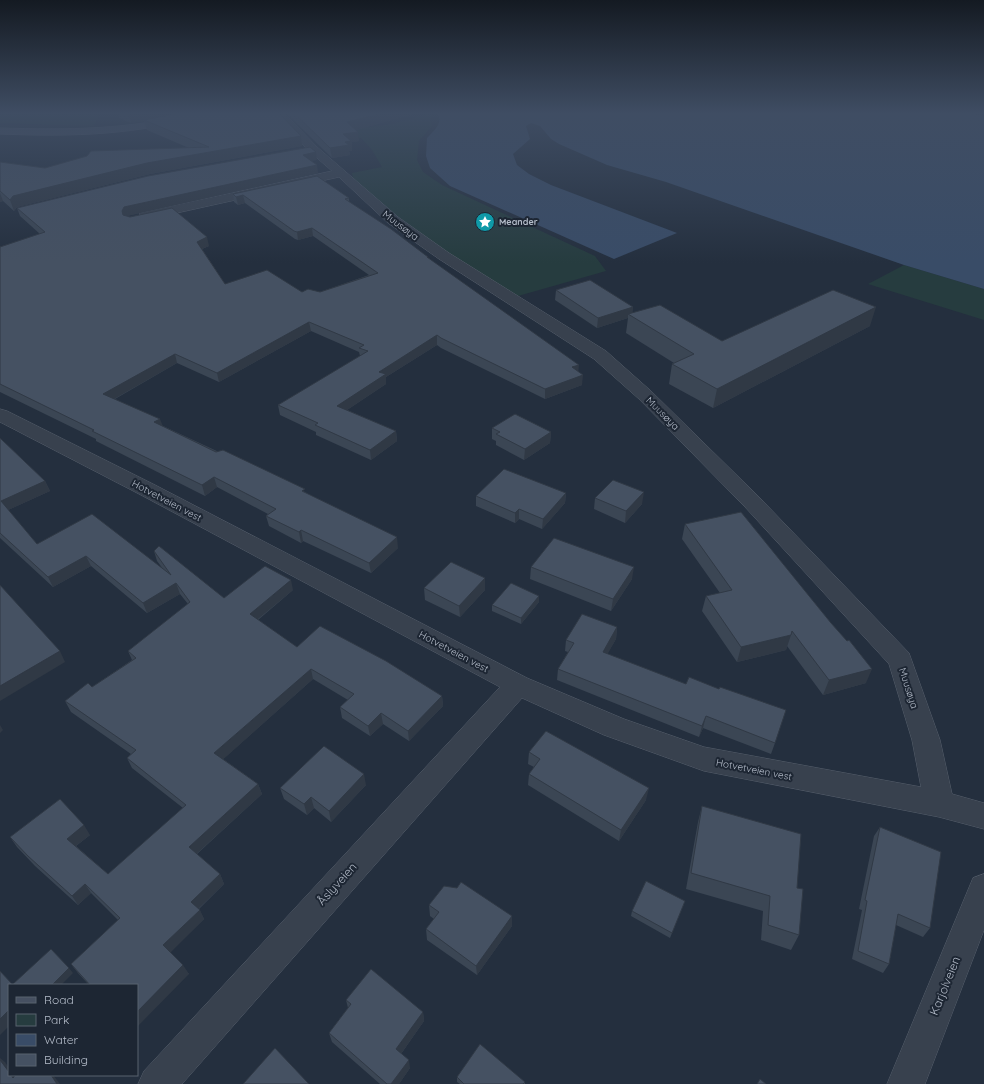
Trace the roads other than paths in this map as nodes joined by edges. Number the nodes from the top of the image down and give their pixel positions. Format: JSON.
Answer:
{"nodes":[{"id":1,"x":325,"y":163,"type":"edge"},
{"id":2,"x":341,"y":173,"type":"junction"},
{"id":3,"x":132,"y":220,"type":"edge"},
{"id":4,"x":0,"y":415,"type":"edge"},
{"id":5,"x":518,"y":685,"type":"junction"},
{"id":6,"x":939,"y":804,"type":"junction"},
{"id":7,"x":984,"y":816,"type":"edge"},
{"id":8,"x":984,"y":889,"type":"edge"},
{"id":9,"x":157,"y":1084,"type":"edge"},
{"id":10,"x":906,"y":1084,"type":"edge"}],
"edges":[{"from":1,"to":2,"type":"street","name":"Muusøya"},
{"from":2,"to":3,"type":"street"},
{"from":2,"to":6,"type":"street","name":"Muusøya"},
{"from":4,"to":5,"type":"street","name":"Hotvetveien vest"},
{"from":5,"to":6,"type":"street","name":"Hotvetveien vest"},
{"from":5,"to":9,"type":"street","name":"Åslyveien"},
{"from":6,"to":7,"type":"street","name":"Hotvetveien vest"},
{"from":8,"to":10,"type":"street","name":"Karjolveien"}]}
